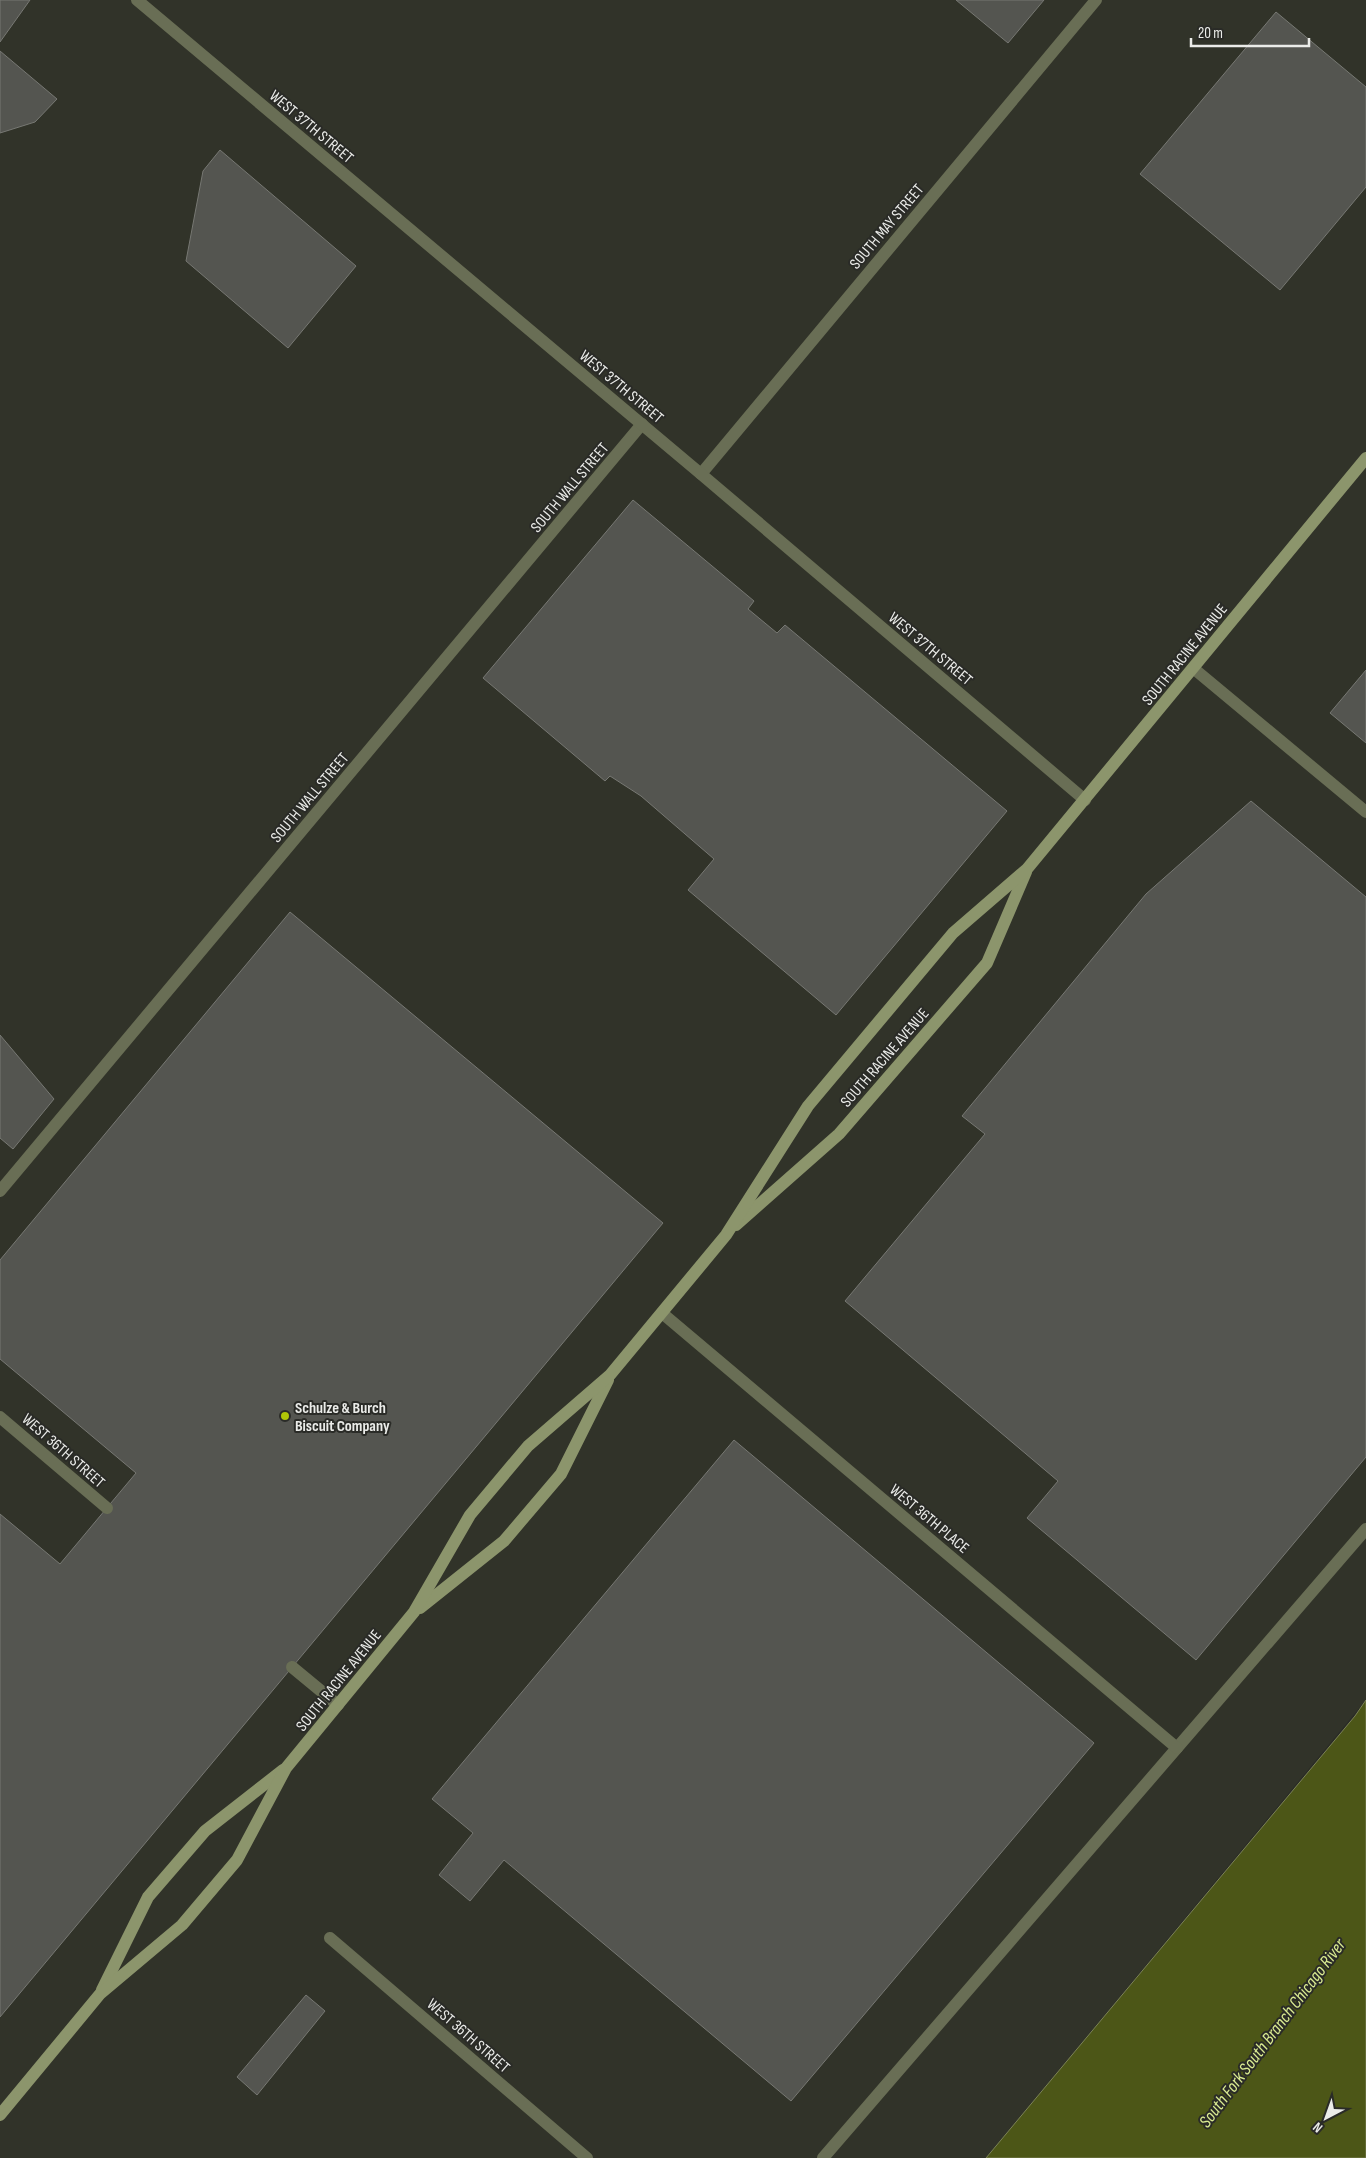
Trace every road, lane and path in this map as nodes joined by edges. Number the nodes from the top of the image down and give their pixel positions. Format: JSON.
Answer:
{"nodes":[{"id":1,"x":137,"y":0,"type":"edge"},
{"id":2,"x":1096,"y":0,"type":"edge"},
{"id":3,"x":642,"y":424,"type":"junction"},
{"id":4,"x":1366,"y":458,"type":"edge"},
{"id":5,"x":701,"y":474,"type":"junction"},
{"id":6,"x":1193,"y":668,"type":"junction"},
{"id":7,"x":1085,"y":800,"type":"junction"},
{"id":8,"x":1366,"y":812,"type":"edge"},
{"id":9,"x":1027,"y":869,"type":"junction"},
{"id":10,"x":0,"y":1191,"type":"edge"},
{"id":11,"x":726,"y":1234,"type":"junction"},
{"id":12,"x":662,"y":1313,"type":"junction"},
{"id":13,"x":610,"y":1375,"type":"junction"},
{"id":14,"x":0,"y":1417,"type":"edge"},
{"id":15,"x":107,"y":1508,"type":"dead end"},
{"id":16,"x":1366,"y":1529,"type":"edge"},
{"id":17,"x":414,"y":1612,"type":"junction"},
{"id":18,"x":292,"y":1667,"type":"dead end"},
{"id":19,"x":338,"y":1705,"type":"junction"},
{"id":20,"x":1177,"y":1748,"type":"junction"},
{"id":21,"x":286,"y":1768,"type":"junction"},
{"id":22,"x":330,"y":1938,"type":"dead end"},
{"id":23,"x":100,"y":1994,"type":"junction"},
{"id":24,"x":0,"y":2115,"type":"edge"},
{"id":25,"x":587,"y":2158,"type":"edge"},
{"id":26,"x":823,"y":2158,"type":"edge"}],
"edges":[{"from":1,"to":3,"type":"street","name":"WEST 37TH STREET"},
{"from":2,"to":5,"type":"street","name":"SOUTH MAY STREET"},
{"from":3,"to":5,"type":"street","name":"WEST 37TH STREET"},
{"from":3,"to":10,"type":"street","name":"SOUTH WALL STREET"},
{"from":4,"to":6,"type":"street","name":"SOUTH RACINE AVENUE"},
{"from":5,"to":7,"type":"street","name":"WEST 37TH STREET"},
{"from":6,"to":7,"type":"street","name":"SOUTH RACINE AVENUE"},
{"from":6,"to":8,"type":"street"},
{"from":7,"to":9,"type":"street","name":"SOUTH RACINE AVENUE"},
{"from":9,"to":11,"type":"street","name":"SOUTH RACINE AVENUE"},
{"from":9,"to":11,"type":"street","name":"SOUTH RACINE AVENUE"},
{"from":11,"to":12,"type":"street","name":"SOUTH RACINE AVENUE"},
{"from":12,"to":13,"type":"street","name":"SOUTH RACINE AVENUE"},
{"from":12,"to":20,"type":"street","name":"WEST 36TH PLACE"},
{"from":13,"to":17,"type":"street","name":"SOUTH RACINE AVENUE"},
{"from":13,"to":17,"type":"street","name":"SOUTH RACINE AVENUE"},
{"from":14,"to":15,"type":"street","name":"WEST 36TH STREET"},
{"from":16,"to":20,"type":"street"},
{"from":17,"to":19,"type":"street","name":"SOUTH RACINE AVENUE"},
{"from":18,"to":19,"type":"street"},
{"from":19,"to":21,"type":"street","name":"SOUTH RACINE AVENUE"},
{"from":20,"to":26,"type":"street"},
{"from":21,"to":23,"type":"street","name":"SOUTH RACINE AVENUE"},
{"from":21,"to":23,"type":"street","name":"SOUTH RACINE AVENUE"},
{"from":22,"to":25,"type":"street","name":"WEST 36TH STREET"},
{"from":23,"to":24,"type":"street","name":"SOUTH RACINE AVENUE"}]}
